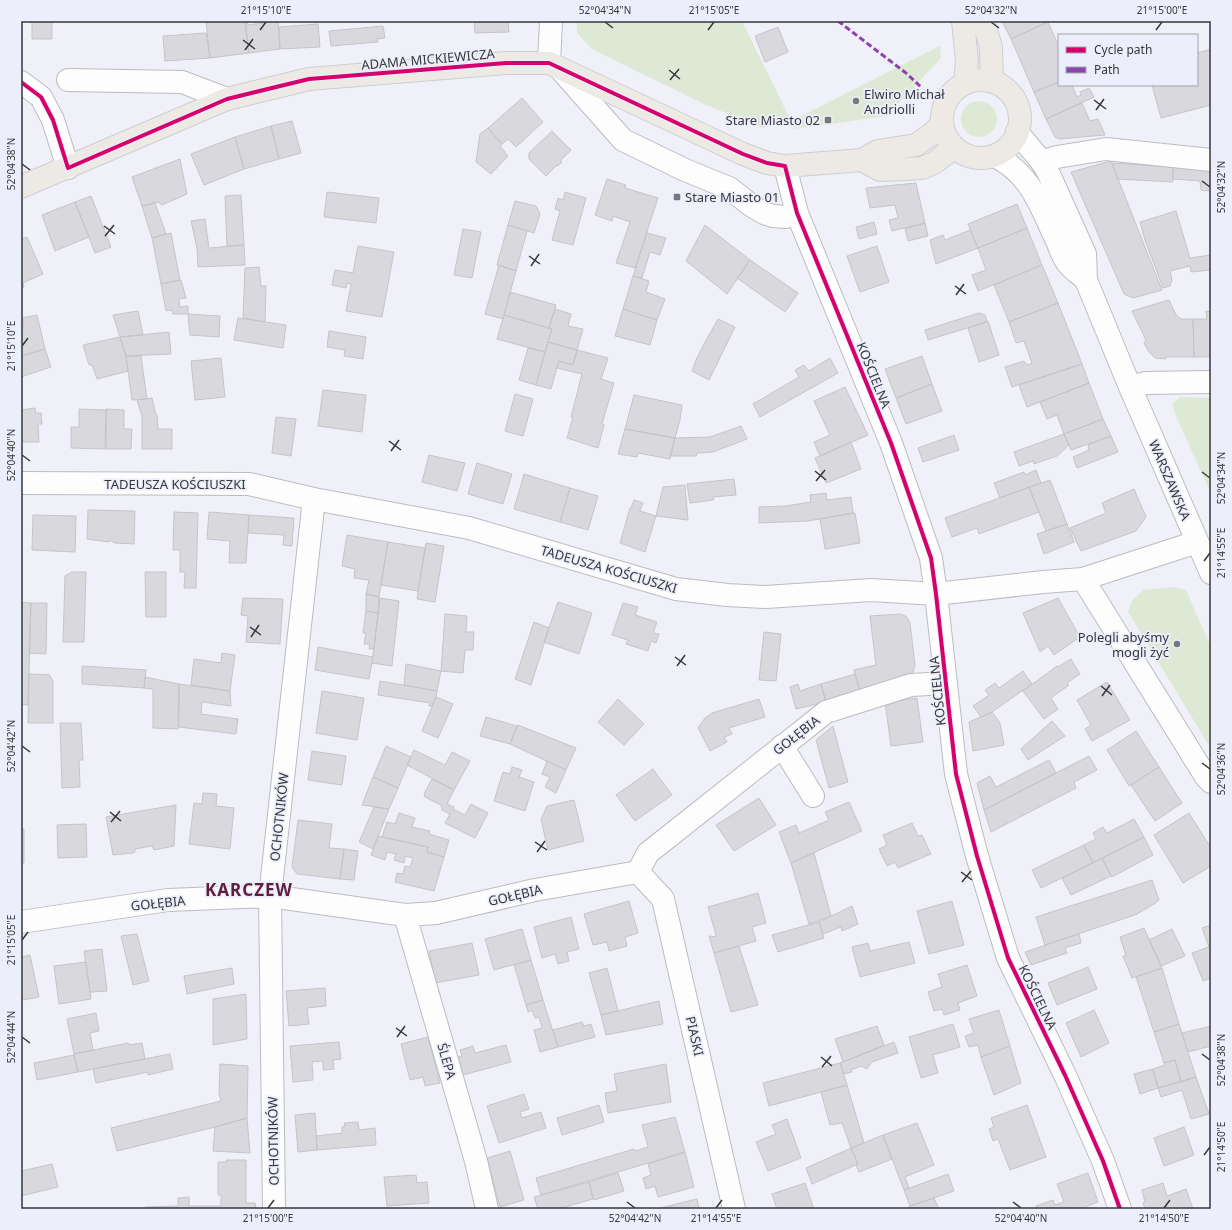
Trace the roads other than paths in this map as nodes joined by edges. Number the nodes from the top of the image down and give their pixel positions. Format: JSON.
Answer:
{"nodes":[{"id":1,"x":551,"y":21,"type":"edge"},
{"id":2,"x":963,"y":21,"type":"edge"},
{"id":3,"x":983,"y":21,"type":"edge"},
{"id":4,"x":555,"y":66,"type":"junction"},
{"id":5,"x":68,"y":80,"type":"dead end"},
{"id":6,"x":21,"y":82,"type":"edge"},
{"id":7,"x":992,"y":82,"type":"junction"},
{"id":8,"x":965,"y":83,"type":"junction"},
{"id":9,"x":227,"y":99,"type":"junction"},
{"id":10,"x":942,"y":123,"type":"junction"},
{"id":11,"x":1017,"y":132,"type":"junction"},
{"id":12,"x":954,"y":148,"type":"junction"},
{"id":13,"x":995,"y":156,"type":"junction"},
{"id":14,"x":862,"y":160,"type":"junction"},
{"id":15,"x":1211,"y":160,"type":"edge"},
{"id":16,"x":1042,"y":162,"type":"junction"},
{"id":17,"x":785,"y":166,"type":"junction"},
{"id":18,"x":68,"y":168,"type":"junction"},
{"id":19,"x":21,"y":187,"type":"edge"},
{"id":20,"x":797,"y":214,"type":"junction"},
{"id":21,"x":1086,"y":280,"type":"junction"},
{"id":22,"x":1211,"y":382,"type":"edge"},
{"id":23,"x":1130,"y":387,"type":"junction"},
{"id":24,"x":21,"y":483,"type":"edge"},
{"id":25,"x":314,"y":499,"type":"junction"},
{"id":26,"x":1197,"y":542,"type":"junction"},
{"id":27,"x":1211,"y":573,"type":"edge"},
{"id":28,"x":1082,"y":579,"type":"junction"},
{"id":29,"x":936,"y":594,"type":"junction"},
{"id":30,"x":946,"y":683,"type":"junction"},
{"id":31,"x":782,"y":746,"type":"junction"},
{"id":32,"x":1211,"y":782,"type":"edge"},
{"id":33,"x":813,"y":796,"type":"dead end"},
{"id":34,"x":638,"y":872,"type":"junction"},
{"id":35,"x":270,"y":896,"type":"junction"},
{"id":36,"x":405,"y":915,"type":"junction"},
{"id":37,"x":21,"y":922,"type":"edge"},
{"id":38,"x":274,"y":1209,"type":"edge"},
{"id":39,"x":487,"y":1209,"type":"edge"},
{"id":40,"x":734,"y":1209,"type":"edge"},
{"id":41,"x":1120,"y":1209,"type":"edge"}],
"edges":[{"from":1,"to":4,"type":"street"},
{"from":2,"to":8,"type":"main road"},
{"from":3,"to":7,"type":"main road"},
{"from":4,"to":9,"type":"main road","name":"ADAMA MICKIEWICZA"},
{"from":4,"to":17,"type":"main road","name":"ADAMA MICKIEWICZA"},
{"from":4,"to":20,"type":"street"},
{"from":5,"to":9,"type":"street"},
{"from":6,"to":18,"type":"street"},
{"from":7,"to":8,"type":"main road"},
{"from":7,"to":11,"type":"main road"},
{"from":8,"to":10,"type":"main road"},
{"from":9,"to":18,"type":"main road","name":"ADAMA MICKIEWICZA"},
{"from":10,"to":12,"type":"main road"},
{"from":10,"to":14,"type":"main road","name":"ADAMA MICKIEWICZA"},
{"from":11,"to":13,"type":"main road"},
{"from":11,"to":16,"type":"street"},
{"from":12,"to":13,"type":"main road"},
{"from":12,"to":14,"type":"main road"},
{"from":13,"to":21,"type":"street"},
{"from":14,"to":17,"type":"main road","name":"ADAMA MICKIEWICZA"},
{"from":15,"to":16,"type":"street"},
{"from":16,"to":21,"type":"street"},
{"from":17,"to":20,"type":"street","name":"KOŚCIELNA"},
{"from":18,"to":19,"type":"main road","name":"ADAMA MICKIEWICZA"},
{"from":20,"to":29,"type":"street","name":"KOŚCIELNA"},
{"from":21,"to":23,"type":"street","name":"WARSZAWSKA"},
{"from":22,"to":23,"type":"street"},
{"from":23,"to":26,"type":"street","name":"WARSZAWSKA"},
{"from":24,"to":25,"type":"street","name":"TADEUSZA KOŚCIUSZKI"},
{"from":25,"to":29,"type":"street","name":"TADEUSZA KOŚCIUSZKI"},
{"from":25,"to":35,"type":"street","name":"OCHOTNIKÓW"},
{"from":26,"to":27,"type":"street","name":"WARSZAWSKA"},
{"from":26,"to":28,"type":"street","name":"TADEUSZA KOŚCIUSZKI"},
{"from":28,"to":29,"type":"street","name":"TADEUSZA KOŚCIUSZKI"},
{"from":28,"to":32,"type":"street"},
{"from":29,"to":30,"type":"street","name":"KOŚCIELNA"},
{"from":30,"to":31,"type":"street","name":"GOŁĘBIA"},
{"from":30,"to":41,"type":"street","name":"KOŚCIELNA"},
{"from":31,"to":33,"type":"street"},
{"from":31,"to":34,"type":"street","name":"GOŁĘBIA"},
{"from":34,"to":36,"type":"street","name":"GOŁĘBIA"},
{"from":34,"to":40,"type":"street","name":"PIASKI"},
{"from":35,"to":36,"type":"street","name":"GOŁĘBIA"},
{"from":35,"to":37,"type":"street","name":"GOŁĘBIA"},
{"from":35,"to":38,"type":"street","name":"OCHOTNIKÓW"},
{"from":36,"to":39,"type":"street","name":"ŚLEPA"}]}
